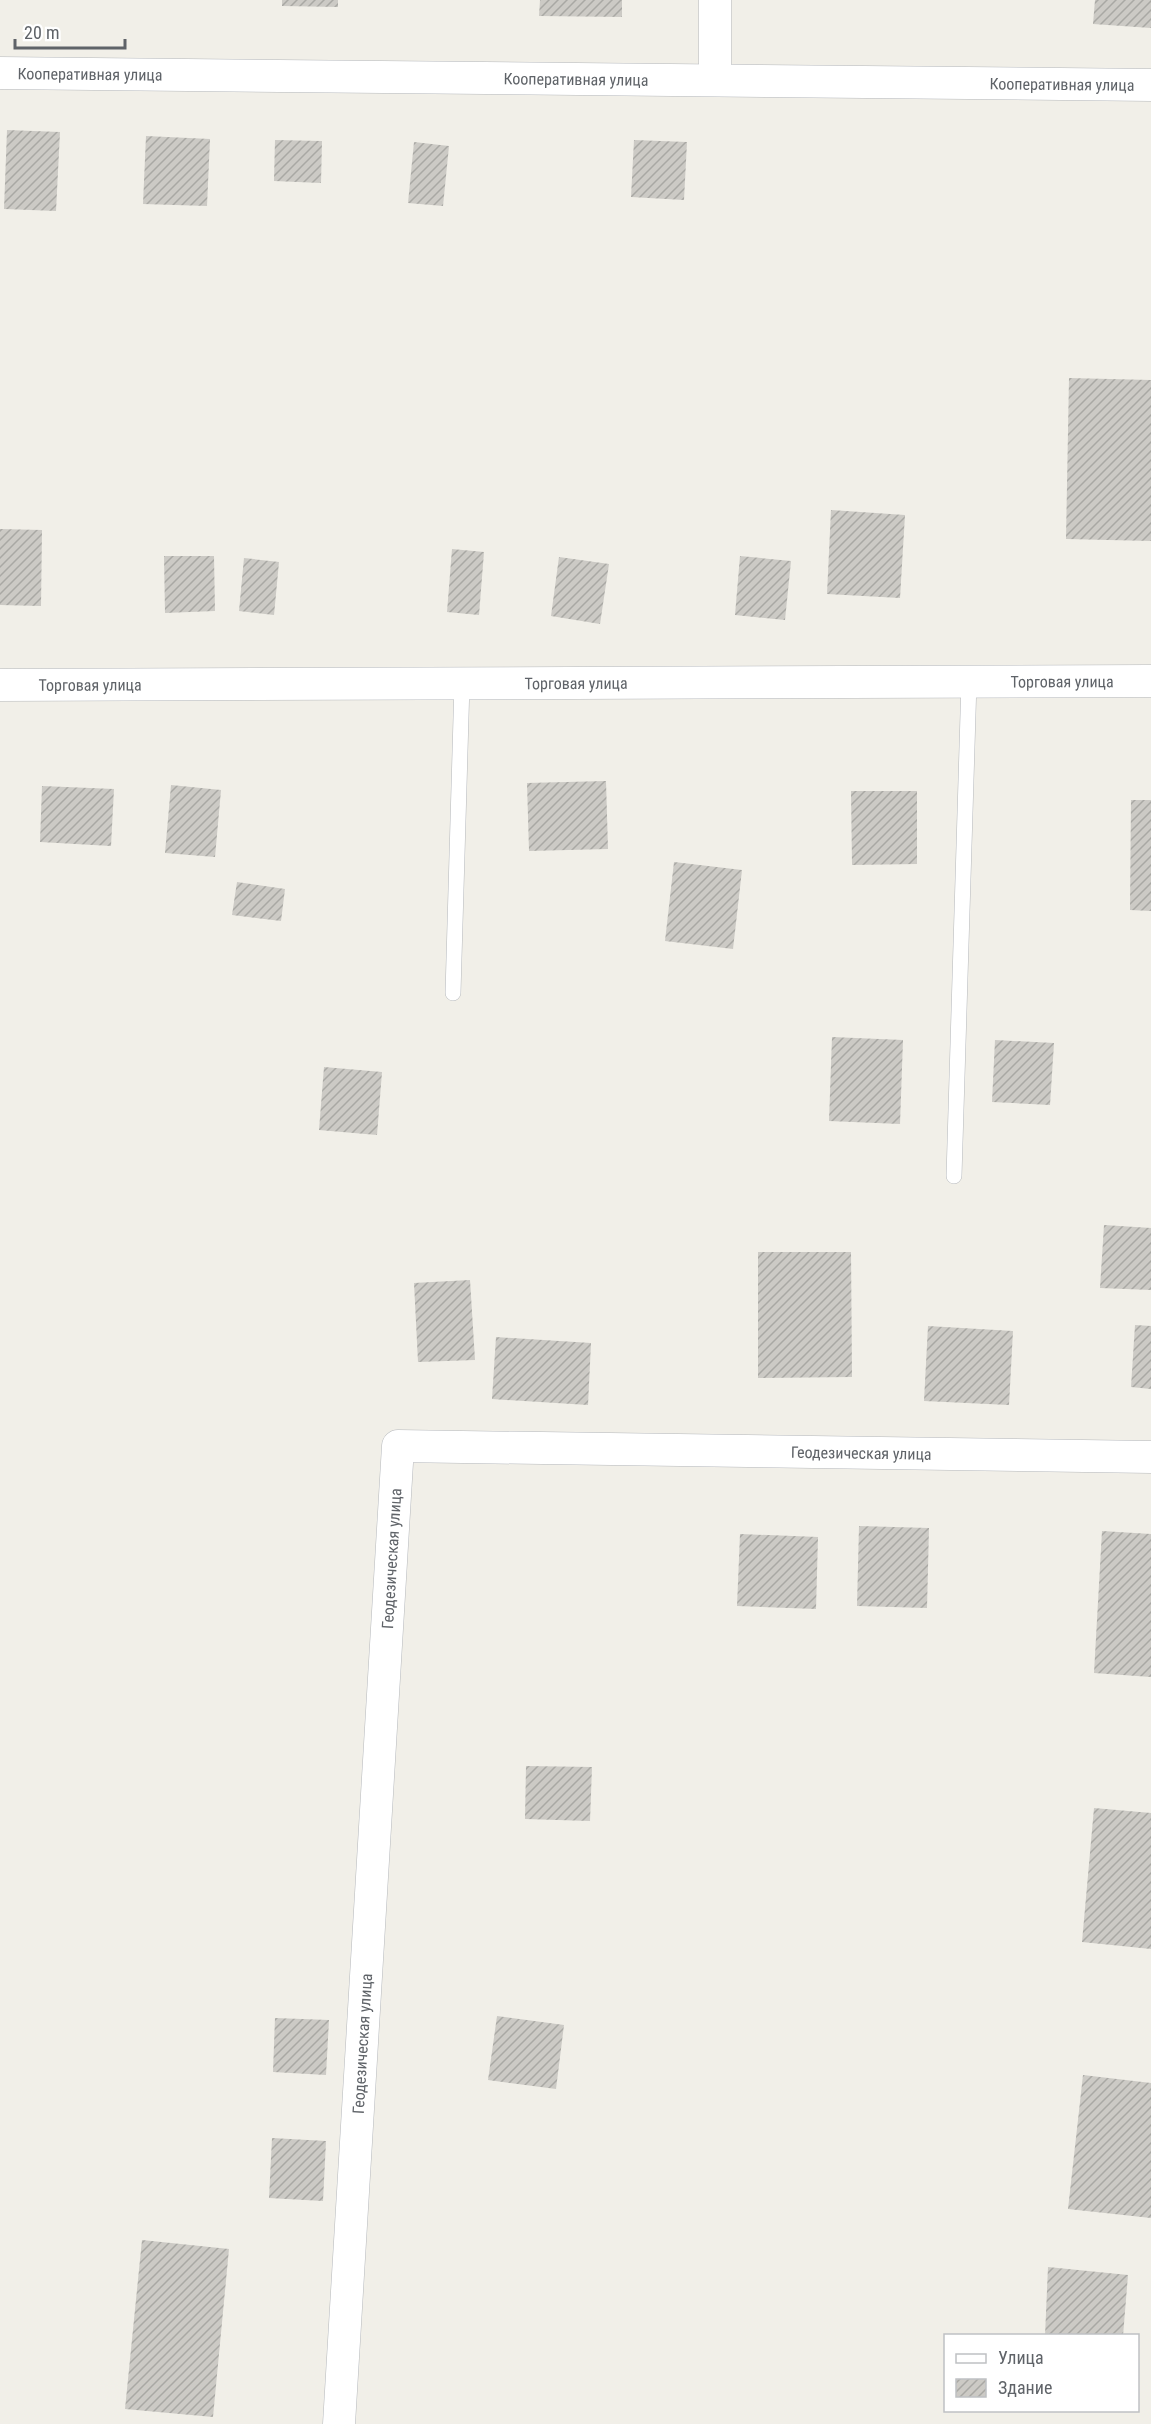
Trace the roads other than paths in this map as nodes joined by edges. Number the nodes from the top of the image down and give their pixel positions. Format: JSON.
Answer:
{"nodes":[{"id":1,"x":715,"y":0,"type":"edge"},
{"id":2,"x":0,"y":72,"type":"edge"},
{"id":3,"x":716,"y":80,"type":"junction"},
{"id":4,"x":1151,"y":85,"type":"edge"},
{"id":5,"x":969,"y":681,"type":"junction"},
{"id":6,"x":1151,"y":681,"type":"edge"},
{"id":7,"x":462,"y":683,"type":"junction"},
{"id":8,"x":0,"y":685,"type":"edge"},
{"id":9,"x":453,"y":993,"type":"dead end"},
{"id":10,"x":954,"y":1176,"type":"dead end"},
{"id":11,"x":1151,"y":1457,"type":"edge"},
{"id":12,"x":339,"y":2424,"type":"edge"}],
"edges":[{"from":1,"to":3,"type":"street"},
{"from":2,"to":3,"type":"street","name":"Кооперативная улица"},
{"from":3,"to":4,"type":"street","name":"Кооперативная улица"},
{"from":5,"to":6,"type":"street","name":"Торговая улица"},
{"from":5,"to":7,"type":"street","name":"Торговая улица"},
{"from":5,"to":10,"type":"lane"},
{"from":7,"to":8,"type":"street","name":"Торговая улица"},
{"from":7,"to":9,"type":"lane"},
{"from":11,"to":12,"type":"street","name":"Геодезическая улица"}]}
